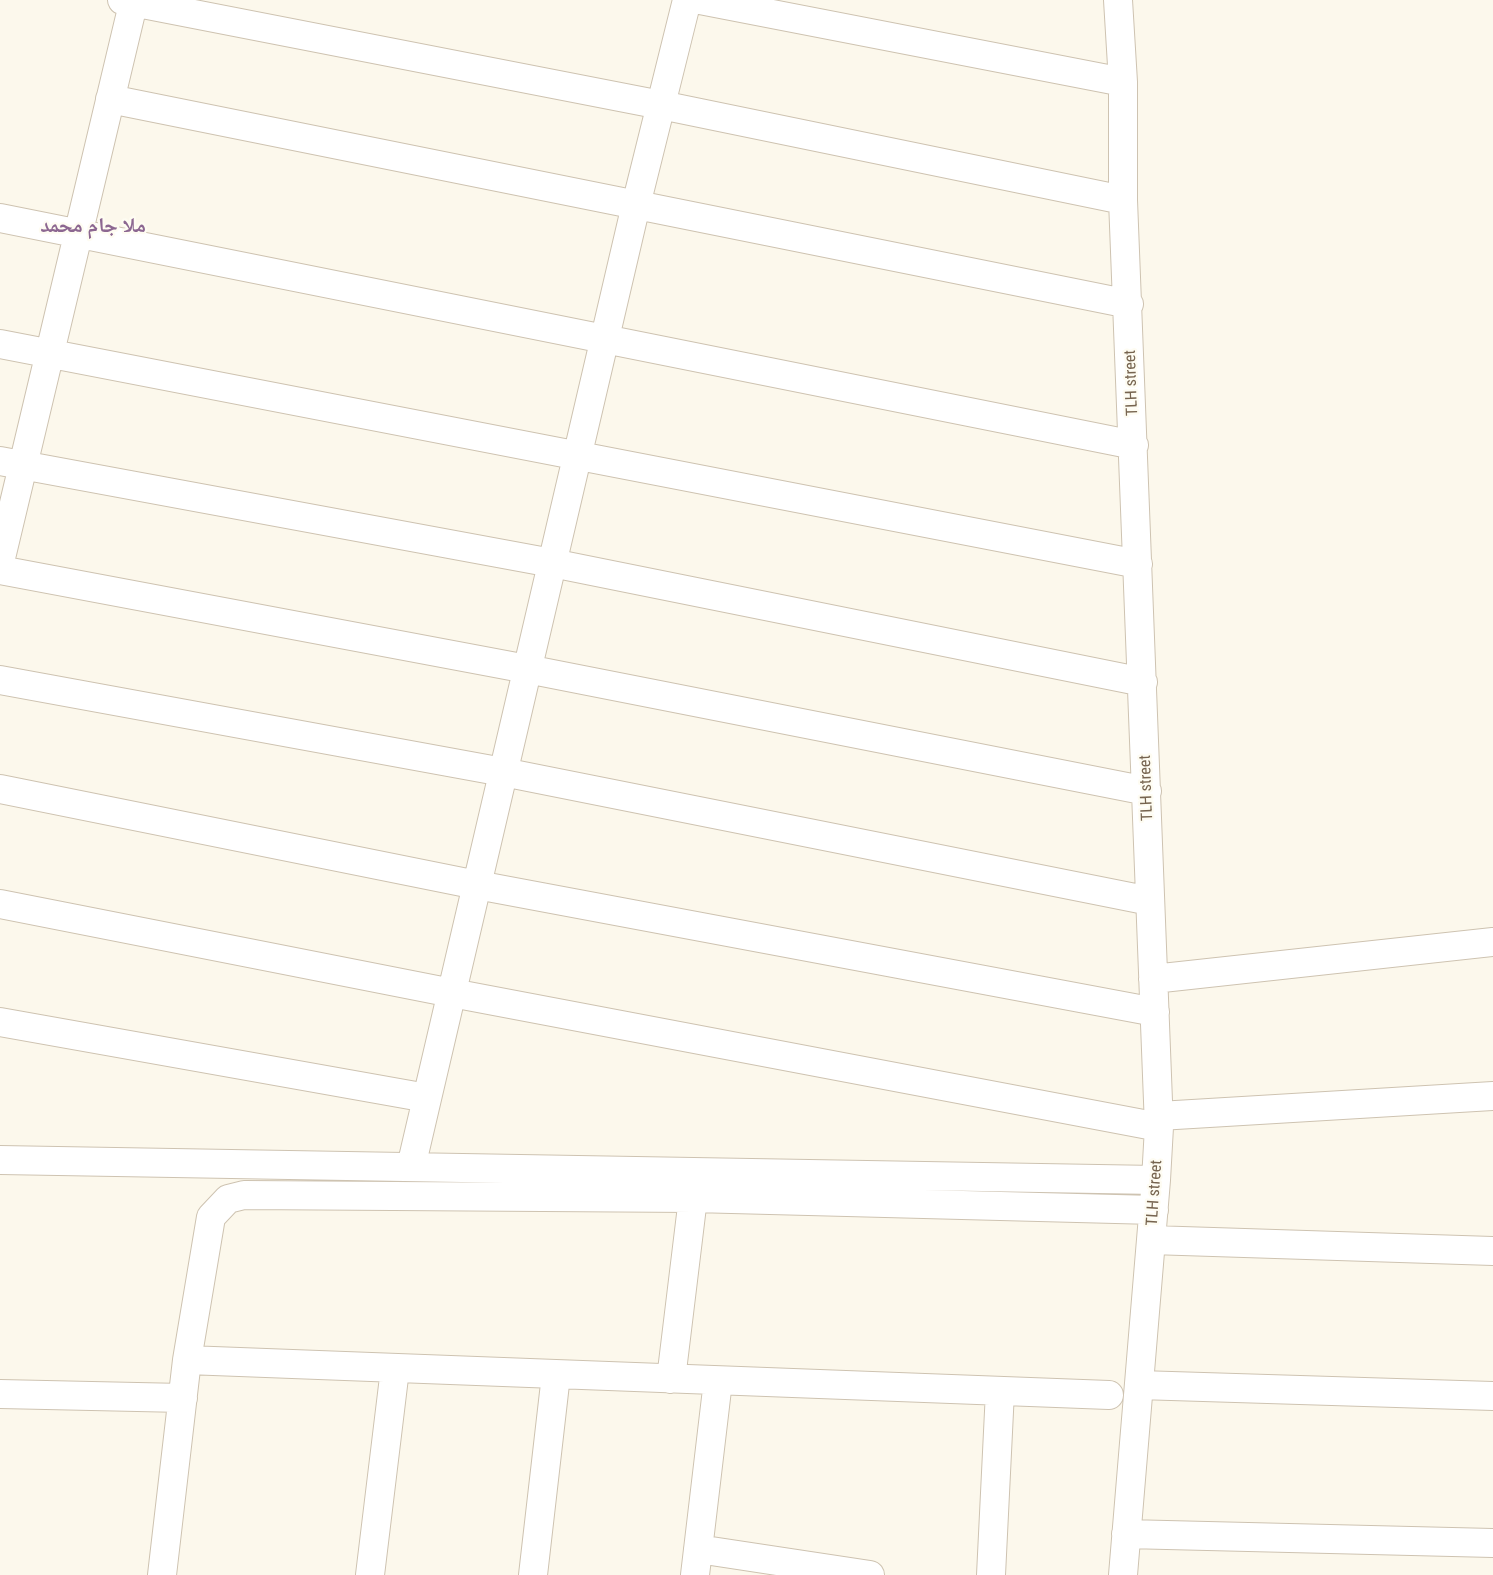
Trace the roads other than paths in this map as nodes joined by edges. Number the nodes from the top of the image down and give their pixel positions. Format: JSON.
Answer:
{"nodes":[{"id":1,"x":686,"y":0,"type":"edge"},
{"id":2,"x":700,"y":0,"type":"edge"},
{"id":3,"x":1118,"y":0,"type":"edge"},
{"id":4,"x":130,"y":1,"type":"edge"},
{"id":5,"x":1123,"y":82,"type":"junction"},
{"id":6,"x":110,"y":99,"type":"junction"},
{"id":7,"x":661,"y":106,"type":"junction"},
{"id":8,"x":1123,"y":200,"type":"junction"},
{"id":9,"x":636,"y":205,"type":"junction"},
{"id":10,"x":0,"y":218,"type":"edge"},
{"id":11,"x":78,"y":233,"type":"junction"},
{"id":12,"x":1129,"y":304,"type":"junction"},
{"id":13,"x":605,"y":339,"type":"junction"},
{"id":14,"x":0,"y":344,"type":"edge"},
{"id":15,"x":49,"y":353,"type":"junction"},
{"id":16,"x":1134,"y":445,"type":"junction"},
{"id":17,"x":578,"y":455,"type":"junction"},
{"id":18,"x":11,"y":463,"type":"edge"},
{"id":19,"x":0,"y":562,"type":"edge"},
{"id":20,"x":552,"y":563,"type":"junction"},
{"id":21,"x":1138,"y":564,"type":"junction"},
{"id":22,"x":0,"y":570,"type":"edge"},
{"id":23,"x":528,"y":669,"type":"junction"},
{"id":24,"x":0,"y":680,"type":"edge"},
{"id":25,"x":1143,"y":682,"type":"junction"},
{"id":26,"x":503,"y":772,"type":"junction"},
{"id":27,"x":0,"y":789,"type":"edge"},
{"id":28,"x":1147,"y":791,"type":"junction"},
{"id":29,"x":477,"y":885,"type":"junction"},
{"id":30,"x":1150,"y":901,"type":"junction"},
{"id":31,"x":0,"y":904,"type":"edge"},
{"id":32,"x":1493,"y":942,"type":"edge"},
{"id":33,"x":1153,"y":980,"type":"junction"},
{"id":34,"x":452,"y":993,"type":"junction"},
{"id":35,"x":1155,"y":1012,"type":"junction"},
{"id":36,"x":0,"y":1022,"type":"edge"},
{"id":37,"x":1493,"y":1096,"type":"edge"},
{"id":38,"x":427,"y":1098,"type":"junction"},
{"id":39,"x":1159,"y":1121,"type":"junction"},
{"id":40,"x":0,"y":1160,"type":"edge"},
{"id":41,"x":411,"y":1167,"type":"junction"},
{"id":42,"x":1156,"y":1180,"type":"junction"},
{"id":43,"x":693,"y":1198,"type":"junction"},
{"id":44,"x":1154,"y":1210,"type":"junction"},
{"id":45,"x":1151,"y":1240,"type":"junction"},
{"id":46,"x":1493,"y":1251,"type":"edge"},
{"id":47,"x":187,"y":1360,"type":"junction"},
{"id":48,"x":395,"y":1369,"type":"junction"},
{"id":49,"x":556,"y":1375,"type":"junction"},
{"id":50,"x":672,"y":1379,"type":"junction"},
{"id":51,"x":718,"y":1381,"type":"junction"},
{"id":52,"x":1139,"y":1385,"type":"junction"},
{"id":53,"x":1000,"y":1391,"type":"junction"},
{"id":54,"x":0,"y":1394,"type":"edge"},
{"id":55,"x":1109,"y":1395,"type":"dead end"},
{"id":56,"x":1493,"y":1396,"type":"edge"},
{"id":57,"x":183,"y":1398,"type":"junction"},
{"id":58,"x":1126,"y":1534,"type":"junction"},
{"id":59,"x":1493,"y":1543,"type":"edge"},
{"id":60,"x":696,"y":1562,"type":"edge"},
{"id":61,"x":162,"y":1575,"type":"edge"},
{"id":62,"x":370,"y":1575,"type":"edge"},
{"id":63,"x":533,"y":1575,"type":"edge"},
{"id":64,"x":870,"y":1575,"type":"edge"},
{"id":65,"x":991,"y":1575,"type":"edge"},
{"id":66,"x":1123,"y":1575,"type":"edge"}],
"edges":[{"from":1,"to":7,"type":"street"},
{"from":2,"to":5,"type":"street"},
{"from":3,"to":5,"type":"street","name":"TLH street"},
{"from":4,"to":6,"type":"street"},
{"from":4,"to":7,"type":"street"},
{"from":5,"to":8,"type":"street","name":"TLH street"},
{"from":6,"to":9,"type":"street"},
{"from":6,"to":11,"type":"street"},
{"from":7,"to":8,"type":"street"},
{"from":7,"to":9,"type":"street"},
{"from":8,"to":12,"type":"street","name":"TLH street"},
{"from":9,"to":12,"type":"street"},
{"from":9,"to":13,"type":"street"},
{"from":10,"to":11,"type":"street"},
{"from":11,"to":13,"type":"street"},
{"from":11,"to":15,"type":"street"},
{"from":12,"to":16,"type":"street","name":"TLH street"},
{"from":13,"to":16,"type":"street"},
{"from":13,"to":17,"type":"street"},
{"from":14,"to":15,"type":"street"},
{"from":15,"to":17,"type":"street"},
{"from":15,"to":18,"type":"street"},
{"from":16,"to":21,"type":"street","name":"TLH street"},
{"from":17,"to":20,"type":"street"},
{"from":17,"to":21,"type":"street"},
{"from":18,"to":19,"type":"street"},
{"from":18,"to":20,"type":"street"},
{"from":20,"to":23,"type":"street"},
{"from":20,"to":25,"type":"street"},
{"from":21,"to":25,"type":"street","name":"TLH street"},
{"from":22,"to":23,"type":"street"},
{"from":23,"to":26,"type":"street"},
{"from":23,"to":28,"type":"street"},
{"from":24,"to":26,"type":"street"},
{"from":25,"to":28,"type":"street","name":"TLH street"},
{"from":26,"to":29,"type":"street"},
{"from":26,"to":30,"type":"street"},
{"from":27,"to":29,"type":"street"},
{"from":28,"to":30,"type":"street","name":"TLH street"},
{"from":29,"to":34,"type":"street"},
{"from":29,"to":35,"type":"street"},
{"from":30,"to":33,"type":"street","name":"TLH street"},
{"from":31,"to":34,"type":"street"},
{"from":32,"to":33,"type":"street"},
{"from":33,"to":35,"type":"street","name":"TLH street"},
{"from":34,"to":38,"type":"street"},
{"from":34,"to":39,"type":"street"},
{"from":35,"to":39,"type":"street","name":"TLH street"},
{"from":36,"to":38,"type":"street"},
{"from":37,"to":39,"type":"street"},
{"from":38,"to":41,"type":"street"},
{"from":39,"to":42,"type":"street","name":"TLH street"},
{"from":40,"to":41,"type":"street"},
{"from":41,"to":42,"type":"street"},
{"from":42,"to":44,"type":"street","name":"TLH street"},
{"from":43,"to":44,"type":"street"},
{"from":43,"to":47,"type":"street"},
{"from":43,"to":50,"type":"street"},
{"from":44,"to":45,"type":"street","name":"TLH street"},
{"from":45,"to":46,"type":"street"},
{"from":45,"to":52,"type":"street","name":"TLH street"},
{"from":47,"to":48,"type":"street"},
{"from":47,"to":57,"type":"street"},
{"from":48,"to":49,"type":"street"},
{"from":48,"to":62,"type":"street"},
{"from":49,"to":50,"type":"street"},
{"from":49,"to":63,"type":"street"},
{"from":50,"to":51,"type":"street"},
{"from":51,"to":53,"type":"street"},
{"from":51,"to":60,"type":"street"},
{"from":52,"to":56,"type":"street"},
{"from":52,"to":58,"type":"street","name":"TLH street"},
{"from":53,"to":55,"type":"street"},
{"from":53,"to":65,"type":"street"},
{"from":54,"to":57,"type":"street"},
{"from":57,"to":61,"type":"street"},
{"from":58,"to":59,"type":"street"},
{"from":58,"to":66,"type":"street","name":"TLH street"},
{"from":60,"to":64,"type":"street"}]}
